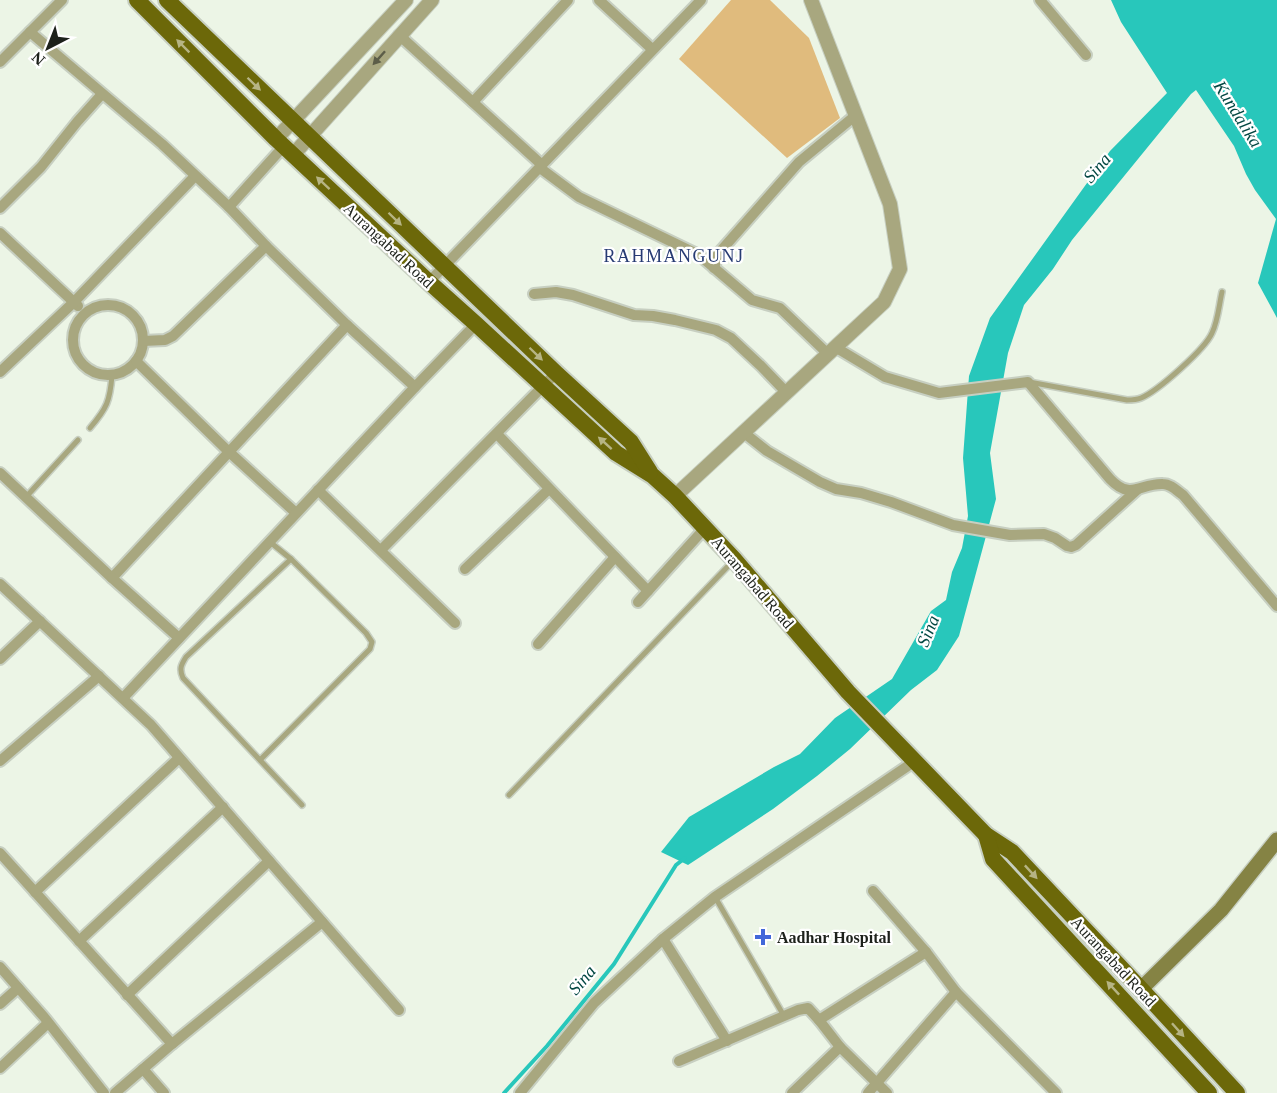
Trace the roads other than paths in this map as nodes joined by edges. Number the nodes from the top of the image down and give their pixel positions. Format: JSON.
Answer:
{"nodes":[{"id":1,"x":62,"y":0,"type":"edge"},
{"id":2,"x":137,"y":0,"type":"edge"},
{"id":3,"x":167,"y":0,"type":"edge"},
{"id":4,"x":406,"y":0,"type":"edge"},
{"id":5,"x":432,"y":0,"type":"edge"},
{"id":6,"x":568,"y":0,"type":"edge"},
{"id":7,"x":599,"y":0,"type":"edge"},
{"id":8,"x":700,"y":0,"type":"edge"},
{"id":9,"x":811,"y":0,"type":"edge"},
{"id":10,"x":1040,"y":0,"type":"edge"},
{"id":11,"x":30,"y":32,"type":"junction"},
{"id":12,"x":399,"y":35,"type":"junction"},
{"id":13,"x":652,"y":49,"type":"junction"},
{"id":14,"x":1086,"y":55,"type":"dead end"},
{"id":15,"x":0,"y":62,"type":"edge"},
{"id":16,"x":102,"y":94,"type":"junction"},
{"id":17,"x":473,"y":102,"type":"junction"},
{"id":18,"x":856,"y":115,"type":"junction"},
{"id":19,"x":292,"y":122,"type":"junction"},
{"id":20,"x":309,"y":136,"type":"junction"},
{"id":21,"x":284,"y":147,"type":"junction"},
{"id":22,"x":541,"y":166,"type":"junction"},
{"id":23,"x":195,"y":176,"type":"junction"},
{"id":24,"x":229,"y":207,"type":"junction"},
{"id":25,"x":0,"y":208,"type":"edge"},
{"id":26,"x":0,"y":233,"type":"edge"},
{"id":27,"x":266,"y":246,"type":"junction"},
{"id":28,"x":444,"y":266,"type":"junction"},
{"id":29,"x":714,"y":268,"type":"junction"},
{"id":30,"x":429,"y":282,"type":"junction"},
{"id":31,"x":1222,"y":292,"type":"dead end"},
{"id":32,"x":534,"y":294,"type":"dead end"},
{"id":33,"x":74,"y":302,"type":"junction"},
{"id":34,"x":86,"y":313,"type":"junction"},
{"id":35,"x":477,"y":324,"type":"junction"},
{"id":36,"x":347,"y":325,"type":"junction"},
{"id":37,"x":142,"y":341,"type":"junction"},
{"id":38,"x":831,"y":350,"type":"junction"},
{"id":39,"x":136,"y":361,"type":"junction"},
{"id":40,"x":0,"y":372,"type":"edge"},
{"id":41,"x":556,"y":373,"type":"junction"},
{"id":42,"x":112,"y":375,"type":"junction"},
{"id":43,"x":1023,"y":382,"type":"junction"},
{"id":44,"x":415,"y":387,"type":"junction"},
{"id":45,"x":544,"y":387,"type":"junction"},
{"id":46,"x":786,"y":392,"type":"junction"},
{"id":47,"x":90,"y":428,"type":"dead end"},
{"id":48,"x":743,"y":432,"type":"junction"},
{"id":49,"x":497,"y":434,"type":"junction"},
{"id":50,"x":78,"y":440,"type":"dead end"},
{"id":51,"x":228,"y":451,"type":"junction"},
{"id":52,"x":0,"y":472,"type":"edge"},
{"id":53,"x":653,"y":476,"type":"junction"},
{"id":54,"x":549,"y":489,"type":"junction"},
{"id":55,"x":1138,"y":489,"type":"junction"},
{"id":56,"x":318,"y":490,"type":"junction"},
{"id":57,"x":675,"y":496,"type":"junction"},
{"id":58,"x":26,"y":497,"type":"junction"},
{"id":59,"x":296,"y":513,"type":"junction"},
{"id":60,"x":705,"y":528,"type":"junction"},
{"id":61,"x":270,"y":542,"type":"junction"},
{"id":62,"x":381,"y":550,"type":"junction"},
{"id":63,"x":615,"y":557,"type":"junction"},
{"id":64,"x":291,"y":559,"type":"junction"},
{"id":65,"x":734,"y":559,"type":"junction"},
{"id":66,"x":465,"y":569,"type":"dead end"},
{"id":67,"x":112,"y":578,"type":"junction"},
{"id":68,"x":0,"y":584,"type":"edge"},
{"id":69,"x":648,"y":591,"type":"junction"},
{"id":70,"x":638,"y":603,"type":"dead end"},
{"id":71,"x":1277,"y":606,"type":"edge"},
{"id":72,"x":40,"y":621,"type":"junction"},
{"id":73,"x":455,"y":623,"type":"dead end"},
{"id":74,"x":180,"y":638,"type":"junction"},
{"id":75,"x":538,"y":644,"type":"dead end"},
{"id":76,"x":0,"y":659,"type":"edge"},
{"id":77,"x":99,"y":676,"type":"junction"},
{"id":78,"x":123,"y":698,"type":"junction"},
{"id":79,"x":909,"y":755,"type":"junction"},
{"id":80,"x":179,"y":758,"type":"junction"},
{"id":81,"x":260,"y":760,"type":"junction"},
{"id":82,"x":0,"y":761,"type":"edge"},
{"id":83,"x":509,"y":795,"type":"dead end"},
{"id":84,"x":302,"y":805,"type":"dead end"},
{"id":85,"x":223,"y":807,"type":"junction"},
{"id":86,"x":986,"y":835,"type":"junction"},
{"id":87,"x":1277,"y":840,"type":"edge"},
{"id":88,"x":0,"y":853,"type":"edge"},
{"id":89,"x":269,"y":861,"type":"junction"},
{"id":90,"x":873,"y":891,"type":"dead end"},
{"id":91,"x":35,"y":892,"type":"junction"},
{"id":92,"x":715,"y":897,"type":"junction"},
{"id":93,"x":322,"y":922,"type":"junction"},
{"id":94,"x":663,"y":939,"type":"junction"},
{"id":95,"x":79,"y":941,"type":"junction"},
{"id":96,"x":926,"y":952,"type":"junction"},
{"id":97,"x":0,"y":967,"type":"edge"},
{"id":98,"x":18,"y":988,"type":"junction"},
{"id":99,"x":1141,"y":989,"type":"junction"},
{"id":100,"x":956,"y":992,"type":"junction"},
{"id":101,"x":127,"y":995,"type":"junction"},
{"id":102,"x":0,"y":1004,"type":"edge"},
{"id":103,"x":399,"y":1010,"type":"dead end"},
{"id":104,"x":784,"y":1016,"type":"junction"},
{"id":105,"x":819,"y":1020,"type":"junction"},
{"id":106,"x":48,"y":1023,"type":"junction"},
{"id":107,"x":727,"y":1041,"type":"junction"},
{"id":108,"x":172,"y":1044,"type":"junction"},
{"id":109,"x":840,"y":1047,"type":"junction"},
{"id":110,"x":679,"y":1061,"type":"dead end"},
{"id":111,"x":0,"y":1068,"type":"edge"},
{"id":112,"x":143,"y":1069,"type":"junction"},
{"id":113,"x":877,"y":1083,"type":"junction"},
{"id":114,"x":524,"y":1092,"type":"edge"},
{"id":115,"x":104,"y":1093,"type":"edge"},
{"id":116,"x":115,"y":1093,"type":"edge"},
{"id":117,"x":164,"y":1093,"type":"edge"},
{"id":118,"x":792,"y":1093,"type":"edge"},
{"id":119,"x":868,"y":1093,"type":"edge"},
{"id":120,"x":887,"y":1093,"type":"edge"},
{"id":121,"x":1056,"y":1093,"type":"edge"},
{"id":122,"x":1209,"y":1093,"type":"edge"},
{"id":123,"x":1237,"y":1093,"type":"edge"}],
"edges":[{"from":1,"to":11,"type":"street"},
{"from":21,"to":2,"type":"main road","name":"Aurangabad Road","one_way":true},
{"from":3,"to":19,"type":"main road","name":"Aurangabad Road","one_way":true},
{"from":4,"to":19,"type":"street"},
{"from":5,"to":12,"type":"street"},
{"from":6,"to":17,"type":"street"},
{"from":7,"to":13,"type":"street"},
{"from":8,"to":13,"type":"street"},
{"from":9,"to":18,"type":"street"},
{"from":10,"to":14,"type":"street"},
{"from":11,"to":15,"type":"street"},
{"from":11,"to":16,"type":"street"},
{"from":12,"to":17,"type":"street"},
{"from":12,"to":20,"type":"street","one_way":true},
{"from":13,"to":22,"type":"street"},
{"from":16,"to":23,"type":"street"},
{"from":16,"to":25,"type":"street"},
{"from":17,"to":22,"type":"street"},
{"from":18,"to":29,"type":"street"},
{"from":18,"to":38,"type":"street"},
{"from":19,"to":20,"type":"main road","name":"Aurangabad Road"},
{"from":19,"to":21,"type":"street"},
{"from":20,"to":21,"type":"street"},
{"from":20,"to":28,"type":"main road","name":"Aurangabad Road","one_way":true},
{"from":21,"to":24,"type":"street"},
{"from":30,"to":21,"type":"main road","name":"Aurangabad Road","one_way":true},
{"from":22,"to":28,"type":"street"},
{"from":22,"to":29,"type":"street"},
{"from":23,"to":24,"type":"street"},
{"from":23,"to":33,"type":"street"},
{"from":24,"to":27,"type":"street"},
{"from":26,"to":33,"type":"street"},
{"from":27,"to":36,"type":"street"},
{"from":27,"to":37,"type":"street"},
{"from":28,"to":30,"type":"street"},
{"from":28,"to":41,"type":"main road","name":"Aurangabad Road","one_way":true},
{"from":29,"to":38,"type":"street"},
{"from":30,"to":35,"type":"main road","name":"Aurangabad Road"},
{"from":31,"to":43,"type":"lane"},
{"from":32,"to":46,"type":"street"},
{"from":33,"to":34,"type":"street"},
{"from":33,"to":40,"type":"street"},
{"from":34,"to":37,"type":"street"},
{"from":34,"to":42,"type":"street"},
{"from":35,"to":44,"type":"street"},
{"from":35,"to":45,"type":"main road","name":"Aurangabad Road"},
{"from":36,"to":44,"type":"street"},
{"from":36,"to":51,"type":"street"},
{"from":37,"to":39,"type":"street"},
{"from":38,"to":43,"type":"street"},
{"from":38,"to":46,"type":"street"},
{"from":39,"to":42,"type":"street"},
{"from":39,"to":51,"type":"street"},
{"from":41,"to":45,"type":"street"},
{"from":41,"to":53,"type":"main road","name":"Aurangabad Road"},
{"from":42,"to":47,"type":"lane"},
{"from":43,"to":55,"type":"street"},
{"from":44,"to":56,"type":"street"},
{"from":45,"to":49,"type":"street"},
{"from":53,"to":45,"type":"main road","name":"Aurangabad Road","one_way":true},
{"from":46,"to":48,"type":"street"},
{"from":48,"to":55,"type":"street"},
{"from":48,"to":57,"type":"street"},
{"from":49,"to":54,"type":"street"},
{"from":49,"to":62,"type":"street"},
{"from":50,"to":58,"type":"lane"},
{"from":51,"to":59,"type":"street"},
{"from":51,"to":67,"type":"street"},
{"from":52,"to":58,"type":"street"},
{"from":53,"to":57,"type":"main road","name":"Aurangabad Road"},
{"from":54,"to":63,"type":"street"},
{"from":54,"to":66,"type":"street"},
{"from":55,"to":71,"type":"street"},
{"from":56,"to":59,"type":"street"},
{"from":56,"to":62,"type":"street"},
{"from":57,"to":60,"type":"main road","name":"Aurangabad Road"},
{"from":58,"to":67,"type":"street"},
{"from":59,"to":61,"type":"street"},
{"from":60,"to":65,"type":"main road","name":"Aurangabad Road"},
{"from":60,"to":69,"type":"street"},
{"from":61,"to":64,"type":"lane"},
{"from":61,"to":74,"type":"street"},
{"from":62,"to":73,"type":"street"},
{"from":63,"to":69,"type":"street"},
{"from":63,"to":75,"type":"street"},
{"from":64,"to":81,"type":"lane"},
{"from":64,"to":81,"type":"lane"},
{"from":65,"to":79,"type":"main road","name":"Aurangabad Road"},
{"from":65,"to":83,"type":"lane"},
{"from":67,"to":74,"type":"street"},
{"from":68,"to":72,"type":"street"},
{"from":69,"to":70,"type":"street"},
{"from":72,"to":76,"type":"street"},
{"from":72,"to":77,"type":"street"},
{"from":74,"to":78,"type":"street"},
{"from":77,"to":78,"type":"street"},
{"from":77,"to":82,"type":"street"},
{"from":78,"to":80,"type":"street"},
{"from":79,"to":86,"type":"main road","name":"Aurangabad Road"},
{"from":79,"to":92,"type":"street"},
{"from":80,"to":85,"type":"street"},
{"from":80,"to":91,"type":"street"},
{"from":81,"to":84,"type":"lane"},
{"from":85,"to":89,"type":"street"},
{"from":85,"to":95,"type":"street"},
{"from":86,"to":99,"type":"main road","name":"Aurangabad Road","one_way":true},
{"from":122,"to":86,"type":"main road","name":"Aurangabad Road","one_way":true},
{"from":87,"to":99,"type":"main road"},
{"from":88,"to":91,"type":"street"},
{"from":89,"to":93,"type":"street"},
{"from":89,"to":101,"type":"street"},
{"from":90,"to":96,"type":"street"},
{"from":91,"to":95,"type":"street"},
{"from":92,"to":94,"type":"street"},
{"from":92,"to":104,"type":"lane"},
{"from":93,"to":103,"type":"street"},
{"from":93,"to":108,"type":"street"},
{"from":94,"to":107,"type":"street"},
{"from":94,"to":114,"type":"street"},
{"from":95,"to":101,"type":"street"},
{"from":96,"to":100,"type":"street"},
{"from":96,"to":105,"type":"street"},
{"from":97,"to":98,"type":"street"},
{"from":98,"to":102,"type":"street"},
{"from":98,"to":106,"type":"street"},
{"from":99,"to":123,"type":"main road","name":"Aurangabad Road","one_way":true},
{"from":100,"to":113,"type":"street"},
{"from":100,"to":121,"type":"street"},
{"from":101,"to":108,"type":"street"},
{"from":104,"to":105,"type":"street"},
{"from":104,"to":107,"type":"street"},
{"from":105,"to":109,"type":"street"},
{"from":106,"to":111,"type":"street"},
{"from":106,"to":115,"type":"street"},
{"from":107,"to":110,"type":"street"},
{"from":108,"to":112,"type":"street"},
{"from":109,"to":113,"type":"street"},
{"from":109,"to":118,"type":"street"},
{"from":112,"to":116,"type":"street"},
{"from":112,"to":117,"type":"street"},
{"from":113,"to":119,"type":"street"},
{"from":113,"to":120,"type":"street"}]}
